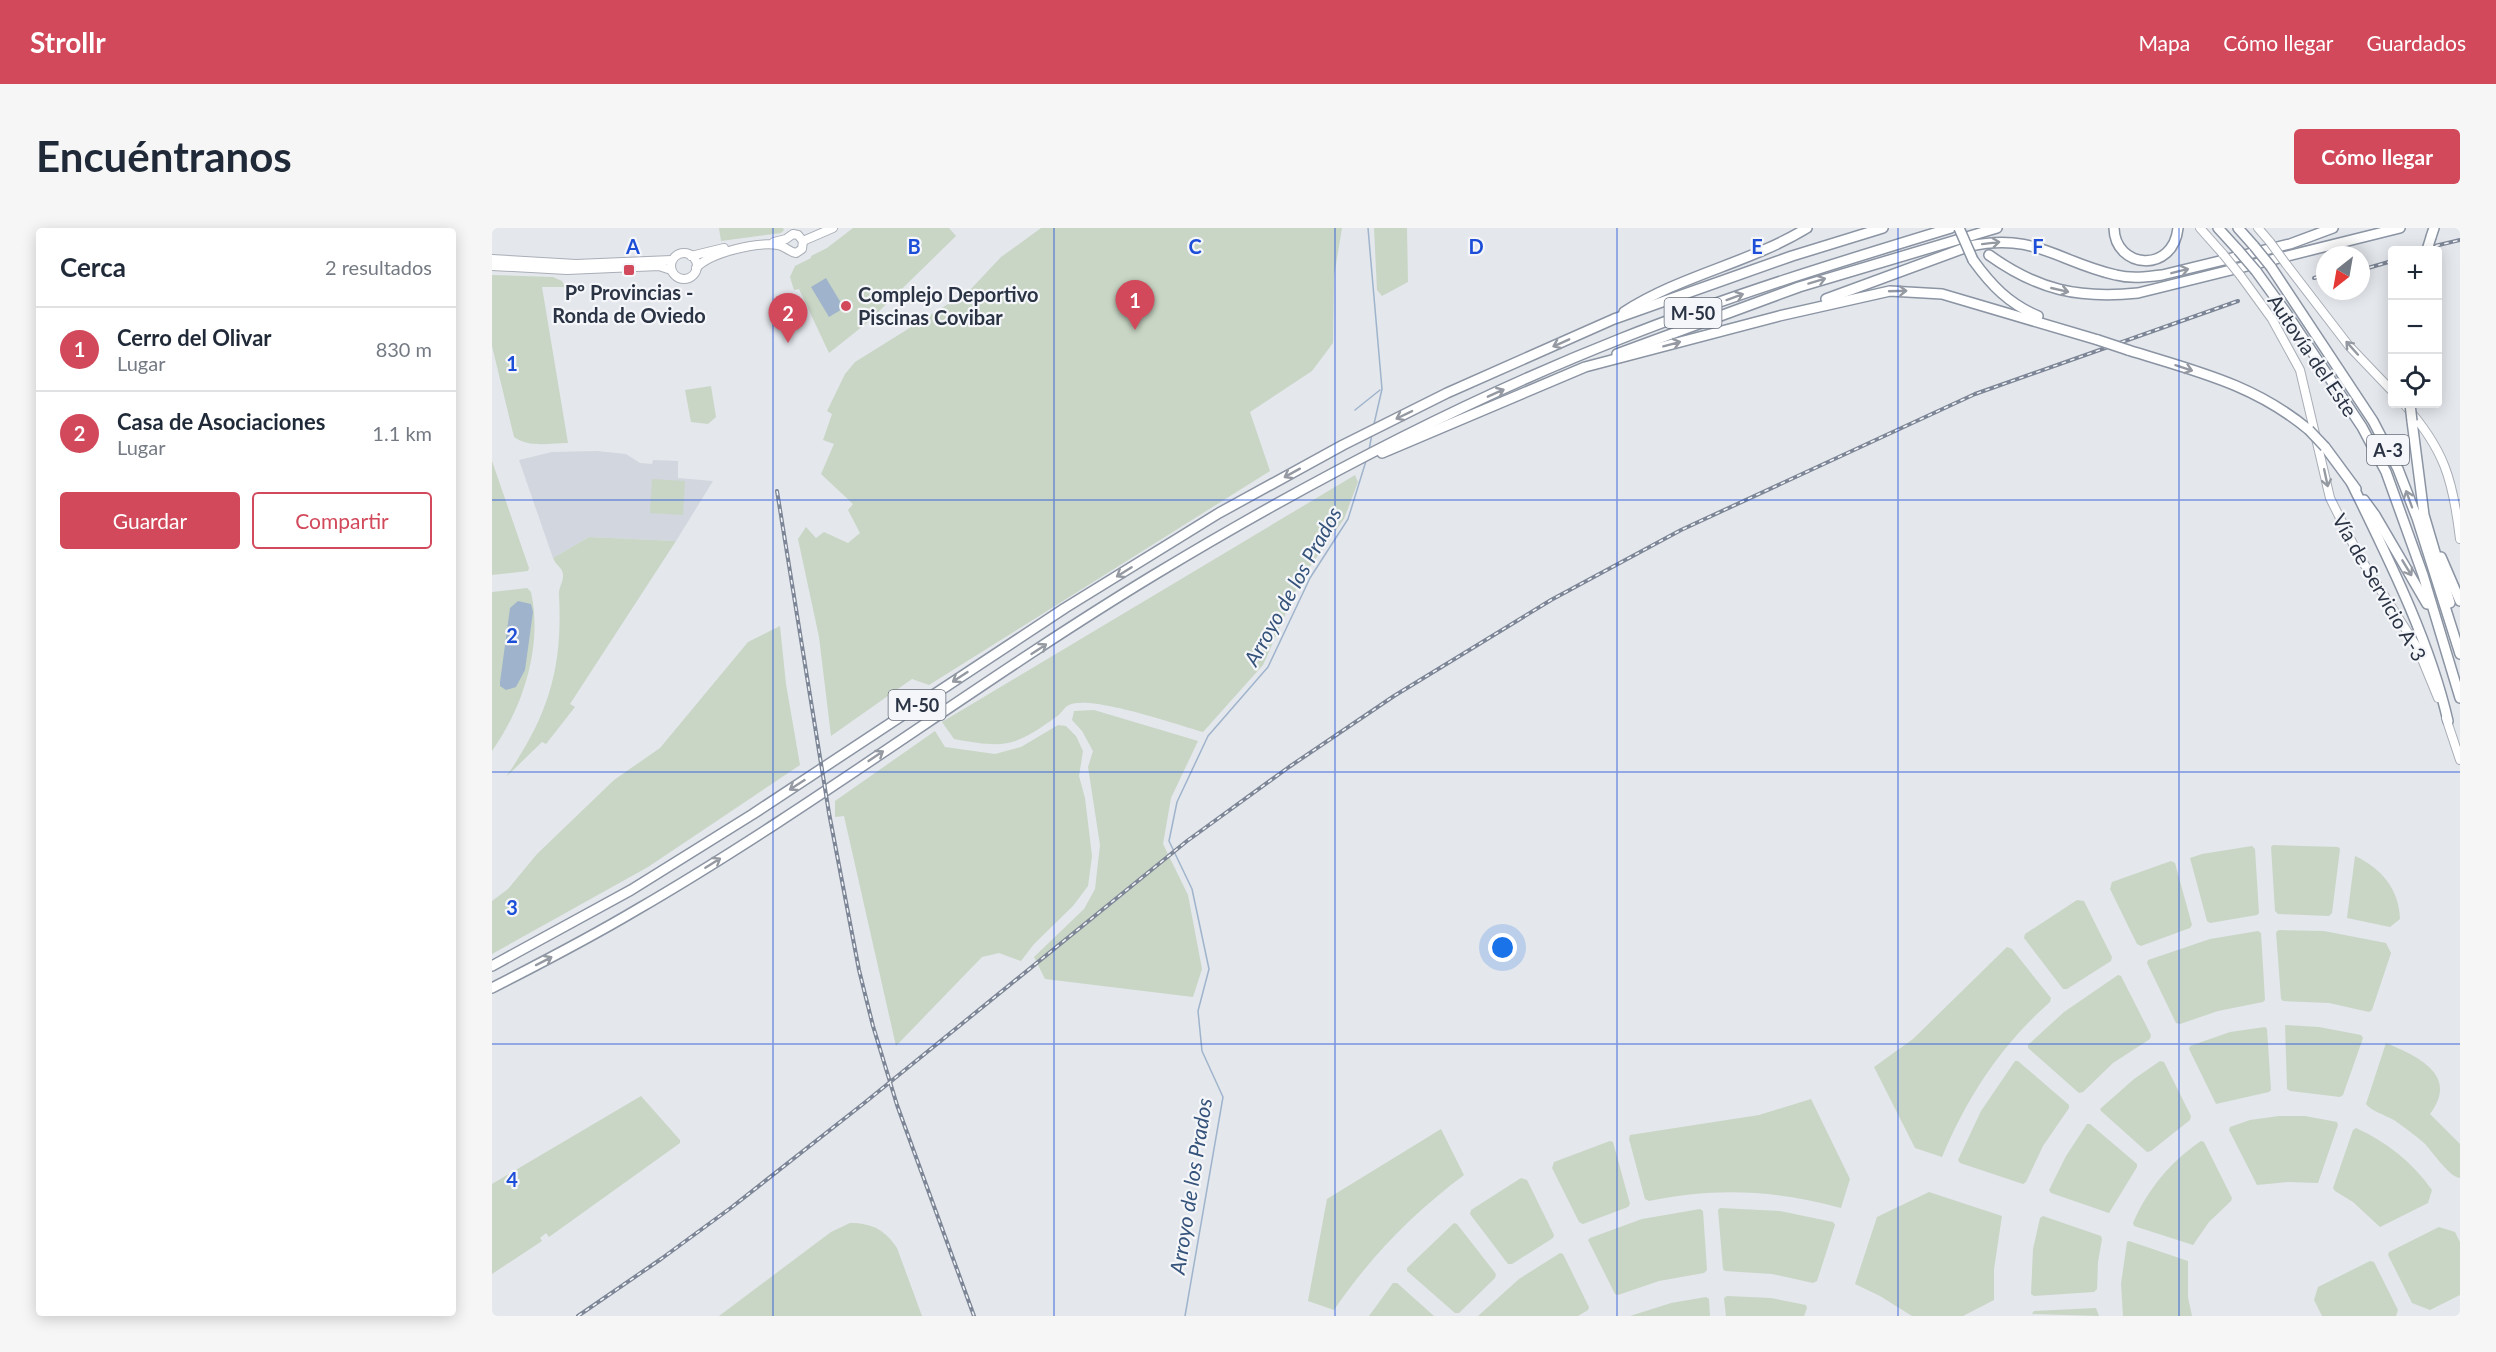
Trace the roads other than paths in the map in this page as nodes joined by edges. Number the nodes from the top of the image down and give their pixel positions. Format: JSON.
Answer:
{"nodes":[{"id":1,"x":833,"y":228,"type":"edge"},
{"id":2,"x":1807,"y":228,"type":"edge"},
{"id":3,"x":1883,"y":228,"type":"edge"},
{"id":4,"x":1950,"y":228,"type":"edge"},
{"id":5,"x":1959,"y":228,"type":"edge"},
{"id":6,"x":1997,"y":228,"type":"edge"},
{"id":7,"x":2114,"y":228,"type":"edge"},
{"id":8,"x":2178,"y":228,"type":"edge"},
{"id":9,"x":2200,"y":228,"type":"edge"},
{"id":10,"x":2218,"y":228,"type":"edge"},
{"id":11,"x":2238,"y":228,"type":"edge"},
{"id":12,"x":2258,"y":228,"type":"edge"},
{"id":13,"x":2333,"y":228,"type":"edge"},
{"id":14,"x":2400,"y":228,"type":"edge"},
{"id":15,"x":2432,"y":231,"type":"edge"},
{"id":16,"x":803,"y":242,"type":"junction"},
{"id":17,"x":786,"y":244,"type":"junction"},
{"id":18,"x":2428,"y":246,"type":"edge"},
{"id":19,"x":1989,"y":255,"type":"dead end"},
{"id":20,"x":691,"y":256,"type":"junction"},
{"id":21,"x":492,"y":259,"type":"edge"},
{"id":22,"x":672,"y":260,"type":"junction"},
{"id":23,"x":492,"y":266,"type":"edge"},
{"id":24,"x":696,"y":268,"type":"junction"},
{"id":25,"x":671,"y":270,"type":"junction"},
{"id":26,"x":1779,"y":316,"type":"junction"},
{"id":27,"x":1614,"y":319,"type":"junction"},
{"id":28,"x":2076,"y":333,"type":"junction"},
{"id":29,"x":1585,"y":367,"type":"junction"},
{"id":30,"x":2388,"y":386,"type":"edge"},
{"id":31,"x":2407,"y":408,"type":"edge"},
{"id":32,"x":2410,"y":408,"type":"edge"},
{"id":33,"x":1338,"y":470,"type":"junction"},
{"id":34,"x":2352,"y":484,"type":"junction"},
{"id":35,"x":2422,"y":485,"type":"junction"},
{"id":36,"x":2460,"y":539,"type":"edge"},
{"id":37,"x":2460,"y":601,"type":"edge"},
{"id":38,"x":2435,"y":619,"type":"junction"},
{"id":39,"x":2460,"y":634,"type":"edge"},
{"id":40,"x":2460,"y":654,"type":"edge"},
{"id":41,"x":2460,"y":698,"type":"edge"},
{"id":42,"x":2448,"y":722,"type":"junction"},
{"id":43,"x":2460,"y":760,"type":"edge"},
{"id":44,"x":492,"y":966,"type":"edge"},
{"id":45,"x":492,"y":988,"type":"edge"}],
"edges":[{"from":1,"to":16,"type":"main road"},
{"from":2,"to":27,"type":"highway"},
{"from":3,"to":27,"type":"highway","number":"M-50"},
{"from":33,"to":4,"type":"highway","number":"M-50","one_way":true},
{"from":5,"to":28,"type":"highway","bridge":true},
{"from":29,"to":6,"type":"highway","one_way":true},
{"from":7,"to":8,"type":"highway"},
{"from":9,"to":42,"type":"main road","name":"Vía de Servicio A-3","one_way":true,"bridge":true},
{"from":10,"to":38,"type":"highway","name":"Autovía del Este","number":"A-3","bridge":true},
{"from":40,"to":11,"type":"highway","name":"Autovía del Este","number":"A-3","one_way":true,"bridge":true},
{"from":30,"to":12,"type":"main road","one_way":true,"bridge":true},
{"from":26,"to":13,"type":"highway","one_way":true},
{"from":19,"to":14,"type":"highway","one_way":true},
{"from":15,"to":18,"type":"highway","bridge":true},
{"from":16,"to":17,"type":"main road"},
{"from":16,"to":17,"type":"main road"},
{"from":17,"to":20,"type":"main road"},
{"from":17,"to":24,"type":"main road"},
{"from":20,"to":22,"type":"main road"},
{"from":20,"to":24,"type":"main road"},
{"from":21,"to":22,"type":"main road"},
{"from":22,"to":25,"type":"main road"},
{"from":23,"to":25,"type":"main road"},
{"from":24,"to":25,"type":"main road"},
{"from":26,"to":28,"type":"highway","one_way":true},
{"from":29,"to":26,"type":"highway","one_way":true},
{"from":27,"to":44,"type":"highway","number":"M-50","one_way":true},
{"from":28,"to":34,"type":"highway","one_way":true,"bridge":true},
{"from":29,"to":33,"type":"highway"},
{"from":31,"to":36,"type":"main road"},
{"from":32,"to":35,"type":"highway","bridge":true},
{"from":45,"to":33,"type":"highway","number":"M-50","one_way":true},
{"from":34,"to":38,"type":"highway","one_way":true},
{"from":34,"to":42,"type":"highway"},
{"from":35,"to":37,"type":"highway"},
{"from":35,"to":39,"type":"highway"},
{"from":38,"to":41,"type":"highway","name":"Autovía del Este","number":"A-3"},
{"from":42,"to":43,"type":"main road","name":"Vía de Servicio A-3"}]}
